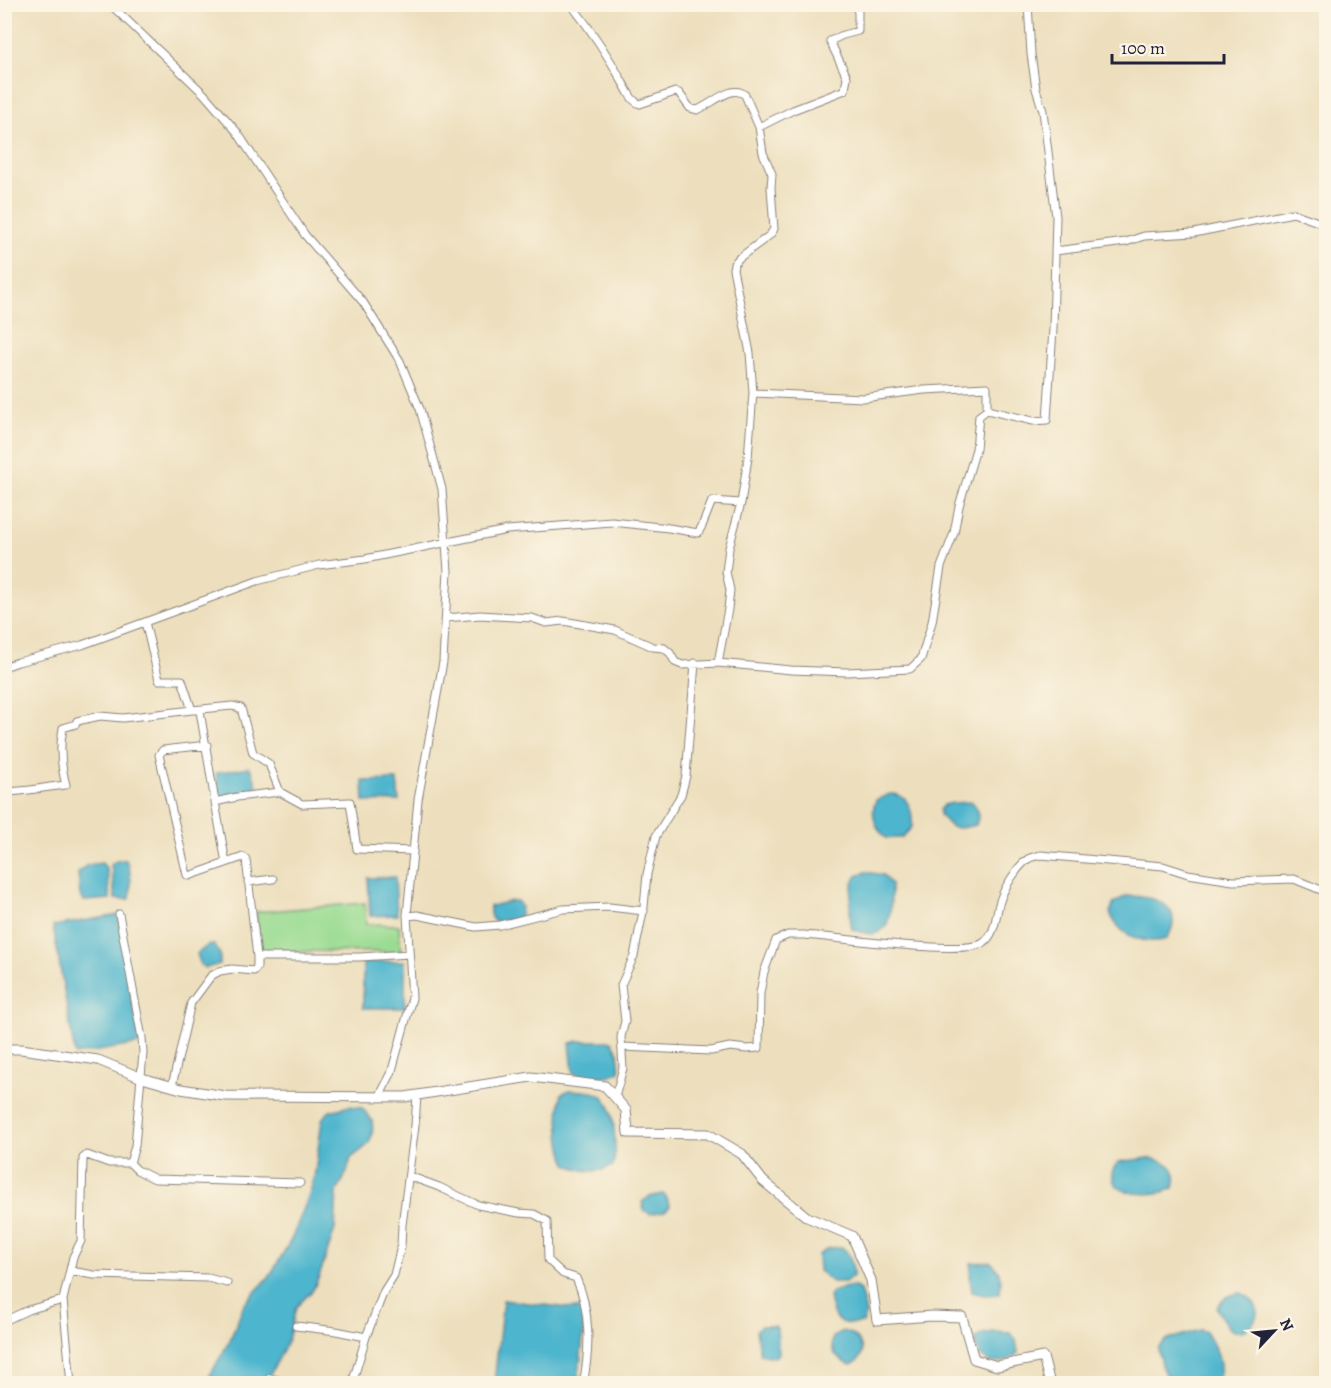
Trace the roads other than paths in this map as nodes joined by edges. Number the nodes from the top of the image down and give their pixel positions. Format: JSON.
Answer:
{"nodes":[{"id":1,"x":110,"y":4,"type":"edge"},
{"id":2,"x":572,"y":4,"type":"edge"},
{"id":3,"x":855,"y":4,"type":"edge"},
{"id":4,"x":1028,"y":4,"type":"edge"},
{"id":5,"x":759,"y":127,"type":"junction"},
{"id":6,"x":1326,"y":221,"type":"edge"},
{"id":7,"x":1055,"y":251,"type":"junction"},
{"id":8,"x":753,"y":393,"type":"junction"},
{"id":9,"x":987,"y":410,"type":"junction"},
{"id":10,"x":741,"y":503,"type":"junction"},
{"id":11,"x":447,"y":543,"type":"junction"},
{"id":12,"x":446,"y":618,"type":"junction"},
{"id":13,"x":145,"y":622,"type":"junction"},
{"id":14,"x":695,"y":663,"type":"junction"},
{"id":15,"x":718,"y":663,"type":"junction"},
{"id":16,"x":4,"y":667,"type":"edge"},
{"id":17,"x":196,"y":710,"type":"junction"},
{"id":18,"x":207,"y":745,"type":"junction"},
{"id":19,"x":4,"y":792,"type":"edge"},
{"id":20,"x":280,"y":792,"type":"junction"},
{"id":21,"x":215,"y":802,"type":"junction"},
{"id":22,"x":413,"y":851,"type":"junction"},
{"id":23,"x":226,"y":862,"type":"junction"},
{"id":24,"x":273,"y":879,"type":"dead end"},
{"id":25,"x":248,"y":882,"type":"junction"},
{"id":26,"x":1326,"y":892,"type":"edge"},
{"id":27,"x":644,"y":911,"type":"junction"},
{"id":28,"x":119,"y":914,"type":"dead end"},
{"id":29,"x":407,"y":916,"type":"junction"},
{"id":30,"x":409,"y":954,"type":"junction"},
{"id":31,"x":256,"y":957,"type":"junction"},
{"id":32,"x":622,"y":1047,"type":"junction"},
{"id":33,"x":4,"y":1049,"type":"edge"},
{"id":34,"x":142,"y":1078,"type":"junction"},
{"id":35,"x":172,"y":1086,"type":"junction"},
{"id":36,"x":417,"y":1095,"type":"junction"},
{"id":37,"x":379,"y":1097,"type":"junction"},
{"id":38,"x":615,"y":1097,"type":"junction"},
{"id":39,"x":130,"y":1163,"type":"junction"},
{"id":40,"x":409,"y":1176,"type":"junction"},
{"id":41,"x":300,"y":1184,"type":"dead end"},
{"id":42,"x":71,"y":1271,"type":"junction"},
{"id":43,"x":227,"y":1283,"type":"dead end"},
{"id":44,"x":63,"y":1300,"type":"junction"},
{"id":45,"x":4,"y":1321,"type":"edge"},
{"id":46,"x":296,"y":1326,"type":"dead end"},
{"id":47,"x":366,"y":1337,"type":"junction"},
{"id":48,"x":270,"y":1378,"type":"dead end"},
{"id":49,"x":1326,"y":1379,"type":"edge"},
{"id":50,"x":71,"y":1383,"type":"edge"},
{"id":51,"x":294,"y":1383,"type":"edge"},
{"id":52,"x":352,"y":1383,"type":"edge"},
{"id":53,"x":583,"y":1383,"type":"edge"},
{"id":54,"x":1050,"y":1383,"type":"edge"},
{"id":55,"x":1319,"y":1383,"type":"edge"}],
"edges":[{"from":1,"to":11,"type":"street"},
{"from":2,"to":5,"type":"street"},
{"from":3,"to":5,"type":"street"},
{"from":4,"to":7,"type":"street"},
{"from":5,"to":8,"type":"street"},
{"from":6,"to":7,"type":"street"},
{"from":7,"to":9,"type":"street"},
{"from":8,"to":9,"type":"street"},
{"from":8,"to":10,"type":"street"},
{"from":9,"to":15,"type":"street"},
{"from":10,"to":11,"type":"street"},
{"from":10,"to":15,"type":"street"},
{"from":11,"to":12,"type":"street"},
{"from":11,"to":13,"type":"street"},
{"from":12,"to":14,"type":"street"},
{"from":12,"to":22,"type":"street"},
{"from":13,"to":16,"type":"street"},
{"from":13,"to":17,"type":"street"},
{"from":14,"to":15,"type":"street"},
{"from":14,"to":27,"type":"street"},
{"from":17,"to":18,"type":"street"},
{"from":17,"to":19,"type":"street"},
{"from":17,"to":20,"type":"street"},
{"from":18,"to":21,"type":"street"},
{"from":18,"to":23,"type":"street"},
{"from":20,"to":21,"type":"street"},
{"from":20,"to":22,"type":"street"},
{"from":21,"to":23,"type":"street"},
{"from":22,"to":29,"type":"street"},
{"from":23,"to":25,"type":"street"},
{"from":24,"to":25,"type":"street"},
{"from":25,"to":31,"type":"street"},
{"from":26,"to":32,"type":"street"},
{"from":27,"to":29,"type":"street"},
{"from":27,"to":32,"type":"street"},
{"from":28,"to":34,"type":"street"},
{"from":29,"to":30,"type":"street"},
{"from":30,"to":31,"type":"street"},
{"from":30,"to":37,"type":"street"},
{"from":31,"to":35,"type":"street"},
{"from":32,"to":38,"type":"street"},
{"from":33,"to":34,"type":"street"},
{"from":34,"to":35,"type":"street"},
{"from":34,"to":39,"type":"street"},
{"from":35,"to":37,"type":"street"},
{"from":36,"to":37,"type":"street"},
{"from":36,"to":38,"type":"street"},
{"from":36,"to":40,"type":"street"},
{"from":38,"to":54,"type":"street"},
{"from":39,"to":41,"type":"street"},
{"from":39,"to":42,"type":"street"},
{"from":40,"to":47,"type":"street"},
{"from":40,"to":53,"type":"street"},
{"from":42,"to":43,"type":"street"},
{"from":42,"to":44,"type":"street"},
{"from":44,"to":45,"type":"street"},
{"from":44,"to":50,"type":"street"},
{"from":46,"to":47,"type":"street"},
{"from":47,"to":52,"type":"street"},
{"from":48,"to":51,"type":"street"},
{"from":49,"to":55,"type":"street"}]}
